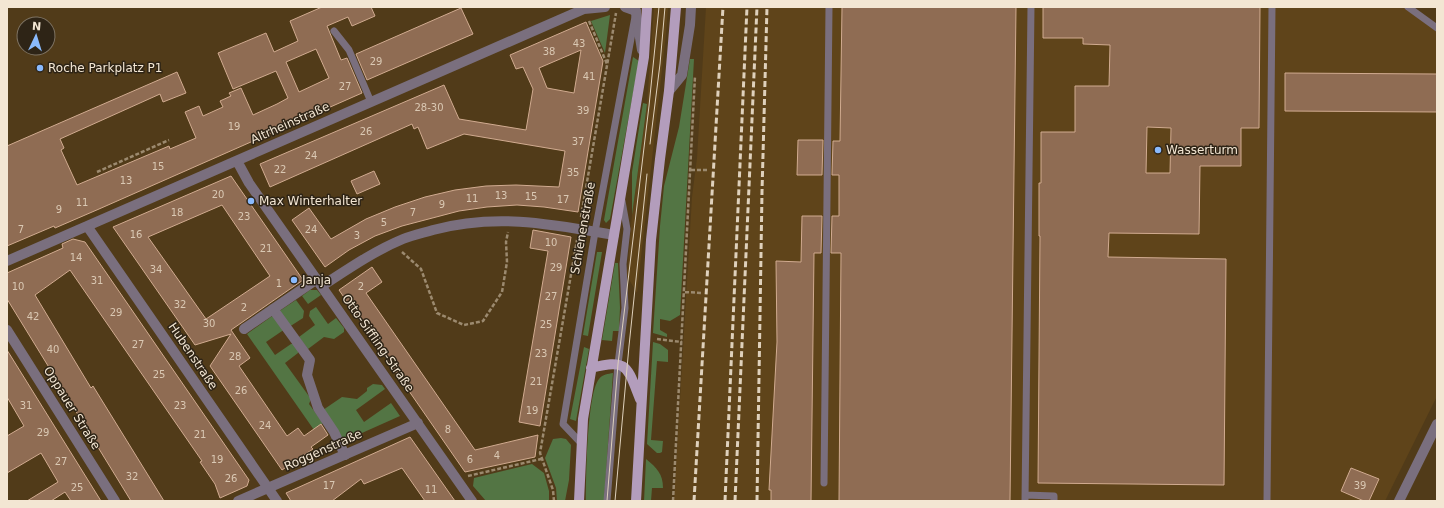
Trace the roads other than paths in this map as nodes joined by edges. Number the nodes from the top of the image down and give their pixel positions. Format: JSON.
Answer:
{"nodes":[{"id":1,"x":604,"y":7,"type":"edge"},
{"id":2,"x":625,"y":7,"type":"edge"},
{"id":3,"x":647,"y":7,"type":"edge"},
{"id":4,"x":676,"y":7,"type":"edge"},
{"id":5,"x":691,"y":7,"type":"edge"},
{"id":6,"x":829,"y":7,"type":"edge"},
{"id":7,"x":1031,"y":7,"type":"edge"},
{"id":8,"x":1272,"y":7,"type":"edge"},
{"id":9,"x":1408,"y":7,"type":"edge"},
{"id":10,"x":585,"y":8,"type":"edge"},
{"id":11,"x":636,"y":9,"type":"edge"},
{"id":12,"x":1437,"y":28,"type":"edge"},
{"id":13,"x":334,"y":31,"type":"dead end"},
{"id":14,"x":644,"y":57,"type":"junction"},
{"id":15,"x":669,"y":91,"type":"junction"},
{"id":16,"x":372,"y":102,"type":"junction"},
{"id":17,"x":237,"y":161,"type":"junction"},
{"id":18,"x":620,"y":193,"type":"junction"},
{"id":19,"x":87,"y":226,"type":"junction"},
{"id":20,"x":595,"y":232,"type":"junction"},
{"id":21,"x":614,"y":235,"type":"junction"},
{"id":22,"x":7,"y":260,"type":"edge"},
{"id":23,"x":319,"y":283,"type":"junction"},
{"id":24,"x":274,"y":309,"type":"junction"},
{"id":25,"x":244,"y":329,"type":"dead end"},
{"id":26,"x":7,"y":330,"type":"edge"},
{"id":27,"x":618,"y":364,"type":"junction"},
{"id":28,"x":591,"y":368,"type":"junction"},
{"id":29,"x":641,"y":403,"type":"junction"},
{"id":30,"x":418,"y":423,"type":"junction"},
{"id":31,"x":1437,"y":424,"type":"edge"},
{"id":32,"x":581,"y":443,"type":"junction"},
{"id":33,"x":345,"y":455,"type":"junction"},
{"id":34,"x":824,"y":483,"type":"dead end"},
{"id":35,"x":268,"y":488,"type":"junction"},
{"id":36,"x":1025,"y":498,"type":"edge"},
{"id":37,"x":115,"y":501,"type":"edge"},
{"id":38,"x":238,"y":501,"type":"edge"},
{"id":39,"x":277,"y":501,"type":"edge"},
{"id":40,"x":472,"y":501,"type":"edge"},
{"id":41,"x":579,"y":501,"type":"edge"},
{"id":42,"x":607,"y":501,"type":"edge"},
{"id":43,"x":636,"y":501,"type":"edge"},
{"id":44,"x":1054,"y":501,"type":"edge"},
{"id":45,"x":1267,"y":501,"type":"edge"},
{"id":46,"x":1398,"y":501,"type":"edge"}],
"edges":[{"from":1,"to":10,"type":"street","name":"Altrheinstraße"},
{"from":2,"to":11,"type":"street"},
{"from":3,"to":14,"type":"main road"},
{"from":4,"to":15,"type":"main road"},
{"from":5,"to":15,"type":"street"},
{"from":6,"to":34,"type":"lane"},
{"from":7,"to":36,"type":"lane"},
{"from":8,"to":45,"type":"lane"},
{"from":9,"to":12,"type":"lane"},
{"from":10,"to":16,"type":"street","name":"Altrheinstraße"},
{"from":11,"to":14,"type":"street"},
{"from":11,"to":20,"type":"lane","name":"Schienenstraße"},
{"from":13,"to":16,"type":"lane"},
{"from":14,"to":18,"type":"main road"},
{"from":15,"to":29,"type":"main road"},
{"from":16,"to":17,"type":"street","name":"Altrheinstraße"},
{"from":17,"to":19,"type":"street","name":"Altrheinstraße"},
{"from":17,"to":23,"type":"street","name":"Otto-Siffling-Straße"},
{"from":18,"to":21,"type":"main road"},
{"from":18,"to":27,"type":"lane"},
{"from":19,"to":22,"type":"street","name":"Altrheinstraße"},
{"from":19,"to":35,"type":"street","name":"Hubenstraße"},
{"from":20,"to":21,"type":"street"},
{"from":20,"to":23,"type":"street"},
{"from":20,"to":32,"type":"lane","name":"Schienenstraße"},
{"from":21,"to":28,"type":"main road"},
{"from":23,"to":24,"type":"street"},
{"from":23,"to":30,"type":"street","name":"Otto-Siffling-Straße"},
{"from":24,"to":25,"type":"street"},
{"from":24,"to":33,"type":"street"},
{"from":26,"to":37,"type":"street","name":"Oppauer Straße"},
{"from":27,"to":28,"type":"main road"},
{"from":27,"to":29,"type":"main road"},
{"from":27,"to":42,"type":"lane"},
{"from":28,"to":32,"type":"main road"},
{"from":29,"to":43,"type":"main road"},
{"from":30,"to":33,"type":"street","name":"Roggenstraße"},
{"from":30,"to":40,"type":"street","name":"Otto-Siffling-Straße"},
{"from":31,"to":46,"type":"street"},
{"from":32,"to":41,"type":"main road"},
{"from":33,"to":35,"type":"street","name":"Roggenstraße"},
{"from":35,"to":38,"type":"street","name":"Roggenstraße"},
{"from":35,"to":39,"type":"street","name":"Hubenstraße"},
{"from":36,"to":44,"type":"lane"}]}
